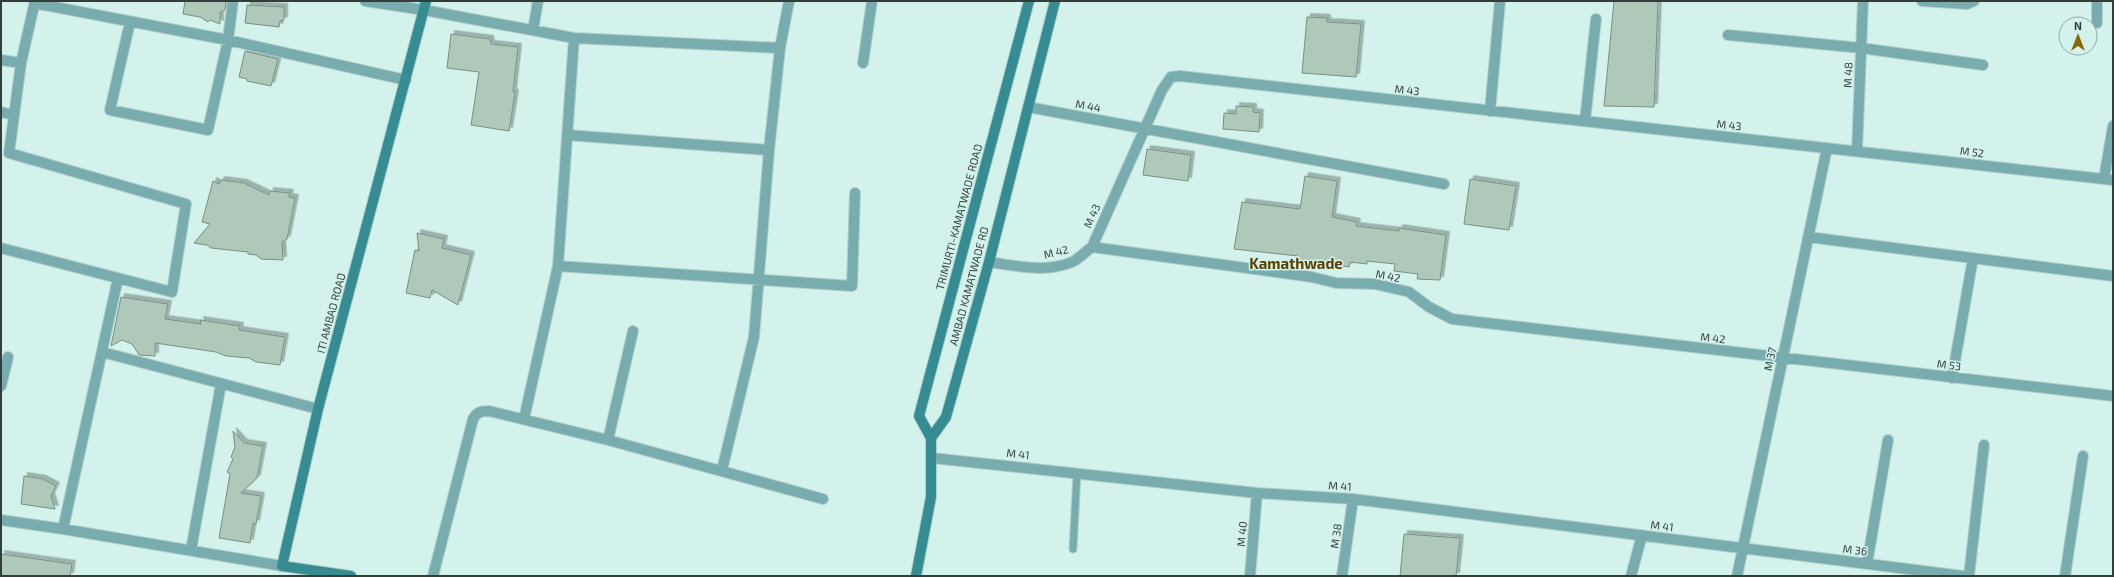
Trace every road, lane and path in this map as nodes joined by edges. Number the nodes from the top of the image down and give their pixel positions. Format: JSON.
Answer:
{"nodes":[{"id":1,"x":233,"y":1,"type":"edge"},
{"id":2,"x":365,"y":1,"type":"edge"},
{"id":3,"x":538,"y":1,"type":"edge"},
{"id":4,"x":789,"y":1,"type":"edge"},
{"id":5,"x":872,"y":1,"type":"edge"},
{"id":6,"x":1029,"y":1,"type":"edge"},
{"id":7,"x":1055,"y":1,"type":"edge"},
{"id":8,"x":1500,"y":1,"type":"edge"},
{"id":9,"x":1863,"y":1,"type":"edge"},
{"id":10,"x":1922,"y":1,"type":"edge"},
{"id":11,"x":1974,"y":1,"type":"edge"},
{"id":12,"x":2097,"y":1,"type":"edge"},
{"id":13,"x":34,"y":2,"type":"edge"},
{"id":14,"x":425,"y":5,"type":"edge"},
{"id":15,"x":2097,"y":16,"type":"edge"},
{"id":16,"x":1596,"y":19,"type":"dead end"},
{"id":17,"x":130,"y":22,"type":"junction"},
{"id":18,"x":533,"y":30,"type":"junction"},
{"id":19,"x":1728,"y":35,"type":"dead end"},
{"id":20,"x":574,"y":38,"type":"junction"},
{"id":21,"x":228,"y":40,"type":"junction"},
{"id":22,"x":780,"y":48,"type":"junction"},
{"id":23,"x":1861,"y":48,"type":"junction"},
{"id":24,"x":1,"y":60,"type":"edge"},
{"id":25,"x":21,"y":63,"type":"junction"},
{"id":26,"x":863,"y":63,"type":"dead end"},
{"id":27,"x":1983,"y":65,"type":"dead end"},
{"id":28,"x":406,"y":80,"type":"junction"},
{"id":29,"x":1028,"y":107,"type":"junction"},
{"id":30,"x":1490,"y":111,"type":"junction"},
{"id":31,"x":1,"y":112,"type":"edge"},
{"id":32,"x":14,"y":115,"type":"junction"},
{"id":33,"x":1585,"y":121,"type":"junction"},
{"id":34,"x":2113,"y":126,"type":"edge"},
{"id":35,"x":1144,"y":129,"type":"junction"},
{"id":36,"x":567,"y":135,"type":"junction"},
{"id":37,"x":1827,"y":148,"type":"junction"},
{"id":38,"x":769,"y":150,"type":"junction"},
{"id":39,"x":1857,"y":151,"type":"junction"},
{"id":40,"x":2109,"y":180,"type":"edge"},
{"id":41,"x":1444,"y":184,"type":"dead end"},
{"id":42,"x":855,"y":193,"type":"dead end"},
{"id":43,"x":1808,"y":236,"type":"junction"},
{"id":44,"x":1092,"y":247,"type":"junction"},
{"id":45,"x":1,"y":248,"type":"edge"},
{"id":46,"x":1974,"y":258,"type":"junction"},
{"id":47,"x":989,"y":262,"type":"junction"},
{"id":48,"x":558,"y":266,"type":"junction"},
{"id":49,"x":2113,"y":276,"type":"edge"},
{"id":50,"x":118,"y":278,"type":"junction"},
{"id":51,"x":759,"y":280,"type":"junction"},
{"id":52,"x":634,"y":331,"type":"dead end"},
{"id":53,"x":102,"y":352,"type":"junction"},
{"id":54,"x":8,"y":357,"type":"dead end"},
{"id":55,"x":1782,"y":358,"type":"junction"},
{"id":56,"x":1952,"y":378,"type":"junction"},
{"id":57,"x":222,"y":384,"type":"junction"},
{"id":58,"x":1,"y":386,"type":"edge"},
{"id":59,"x":2113,"y":396,"type":"edge"},
{"id":60,"x":318,"y":409,"type":"junction"},
{"id":61,"x":524,"y":419,"type":"junction"},
{"id":62,"x":931,"y":438,"type":"junction"},
{"id":63,"x":608,"y":440,"type":"junction"},
{"id":64,"x":1888,"y":440,"type":"dead end"},
{"id":65,"x":1984,"y":445,"type":"dead end"},
{"id":66,"x":2082,"y":456,"type":"dead end"},
{"id":67,"x":932,"y":458,"type":"junction"},
{"id":68,"x":722,"y":470,"type":"junction"},
{"id":69,"x":1077,"y":473,"type":"junction"},
{"id":70,"x":1257,"y":493,"type":"junction"},
{"id":71,"x":823,"y":499,"type":"dead end"},
{"id":72,"x":1353,"y":499,"type":"junction"},
{"id":73,"x":1,"y":520,"type":"edge"},
{"id":74,"x":63,"y":529,"type":"junction"},
{"id":75,"x":1642,"y":535,"type":"junction"},
{"id":76,"x":1744,"y":548,"type":"junction"},
{"id":77,"x":1073,"y":549,"type":"dead end"},
{"id":78,"x":191,"y":550,"type":"junction"},
{"id":79,"x":1868,"y":564,"type":"junction"},
{"id":80,"x":282,"y":566,"type":"junction"},
{"id":81,"x":351,"y":576,"type":"edge"},
{"id":82,"x":433,"y":576,"type":"edge"},
{"id":83,"x":916,"y":576,"type":"edge"},
{"id":84,"x":1250,"y":576,"type":"edge"},
{"id":85,"x":1342,"y":576,"type":"edge"},
{"id":86,"x":1631,"y":576,"type":"edge"},
{"id":87,"x":1737,"y":576,"type":"edge"},
{"id":88,"x":1963,"y":576,"type":"edge"},
{"id":89,"x":1968,"y":576,"type":"edge"},
{"id":90,"x":2065,"y":576,"type":"edge"}],
"edges":[{"from":1,"to":21,"type":"street"},
{"from":2,"to":14,"type":"street"},
{"from":3,"to":18,"type":"street"},
{"from":4,"to":22,"type":"street"},
{"from":5,"to":26,"type":"street"},
{"from":6,"to":62,"type":"street","name":"TRIMURTI-KAMATWADE ROAD"},
{"from":7,"to":29,"type":"street","name":"AMBAD KAMATWADE RD"},
{"from":8,"to":30,"type":"street"},
{"from":9,"to":23,"type":"street","name":"M 48"},
{"from":10,"to":11,"type":"street"},
{"from":12,"to":15,"type":"street"},
{"from":13,"to":17,"type":"street"},
{"from":13,"to":25,"type":"street"},
{"from":14,"to":18,"type":"street"},
{"from":14,"to":28,"type":"street","name":"ITI AMBAD ROAD"},
{"from":16,"to":33,"type":"street"},
{"from":17,"to":21,"type":"street"},
{"from":17,"to":21,"type":"street"},
{"from":18,"to":20,"type":"street"},
{"from":19,"to":23,"type":"street"},
{"from":20,"to":22,"type":"street"},
{"from":20,"to":36,"type":"street"},
{"from":21,"to":28,"type":"street"},
{"from":22,"to":38,"type":"street"},
{"from":23,"to":27,"type":"street"},
{"from":23,"to":39,"type":"street","name":"M 48"},
{"from":24,"to":25,"type":"street"},
{"from":25,"to":32,"type":"street"},
{"from":28,"to":60,"type":"street","name":"ITI AMBAD ROAD"},
{"from":29,"to":35,"type":"street","name":"M 44"},
{"from":29,"to":47,"type":"street","name":"AMBAD KAMATWADE RD"},
{"from":30,"to":33,"type":"street","name":"M 43"},
{"from":30,"to":35,"type":"street","name":"M 43"},
{"from":31,"to":32,"type":"street"},
{"from":32,"to":50,"type":"street"},
{"from":33,"to":37,"type":"street","name":"M 43"},
{"from":34,"to":40,"type":"street"},
{"from":35,"to":41,"type":"street","name":"M 44"},
{"from":35,"to":44,"type":"street","name":"M 43"},
{"from":36,"to":38,"type":"street"},
{"from":36,"to":48,"type":"street"},
{"from":37,"to":39,"type":"street","name":"M 52"},
{"from":37,"to":43,"type":"street","name":"M 37"},
{"from":38,"to":51,"type":"street"},
{"from":39,"to":40,"type":"street","name":"M 52"},
{"from":42,"to":51,"type":"street"},
{"from":43,"to":46,"type":"street"},
{"from":43,"to":55,"type":"street","name":"M 37"},
{"from":44,"to":47,"type":"street","name":"M 42"},
{"from":44,"to":55,"type":"street","name":"M 42"},
{"from":45,"to":50,"type":"street"},
{"from":46,"to":49,"type":"street"},
{"from":46,"to":56,"type":"street"},
{"from":47,"to":62,"type":"street","name":"AMBAD KAMATWADE RD"},
{"from":48,"to":51,"type":"street"},
{"from":48,"to":61,"type":"street"},
{"from":50,"to":53,"type":"street"},
{"from":51,"to":68,"type":"street"},
{"from":52,"to":63,"type":"street"},
{"from":53,"to":57,"type":"street"},
{"from":53,"to":74,"type":"street"},
{"from":54,"to":58,"type":"street"},
{"from":55,"to":56,"type":"street","name":"M 53"},
{"from":55,"to":76,"type":"street","name":"M 37"},
{"from":56,"to":59,"type":"street","name":"M 53"},
{"from":57,"to":60,"type":"street"},
{"from":57,"to":78,"type":"street"},
{"from":60,"to":80,"type":"street","name":"ITI AMBAD ROAD"},
{"from":61,"to":63,"type":"street"},
{"from":61,"to":82,"type":"street"},
{"from":62,"to":67,"type":"street"},
{"from":63,"to":68,"type":"street"},
{"from":64,"to":79,"type":"street"},
{"from":65,"to":89,"type":"street"},
{"from":66,"to":90,"type":"street"},
{"from":67,"to":69,"type":"street","name":"M 41"},
{"from":67,"to":83,"type":"street"},
{"from":68,"to":71,"type":"street"},
{"from":69,"to":70,"type":"street","name":"M 41"},
{"from":69,"to":77,"type":"lane"},
{"from":70,"to":72,"type":"street","name":"M 41"},
{"from":70,"to":84,"type":"street","name":"M 40"},
{"from":72,"to":75,"type":"street","name":"M 41"},
{"from":72,"to":85,"type":"street","name":"M 38"},
{"from":73,"to":74,"type":"street"},
{"from":74,"to":78,"type":"street"},
{"from":75,"to":76,"type":"street","name":"M 41"},
{"from":75,"to":86,"type":"street"},
{"from":76,"to":79,"type":"street","name":"M 36"},
{"from":76,"to":87,"type":"street","name":"M 37"},
{"from":78,"to":80,"type":"street"},
{"from":79,"to":88,"type":"street","name":"M 36"},
{"from":80,"to":81,"type":"street"}]}
